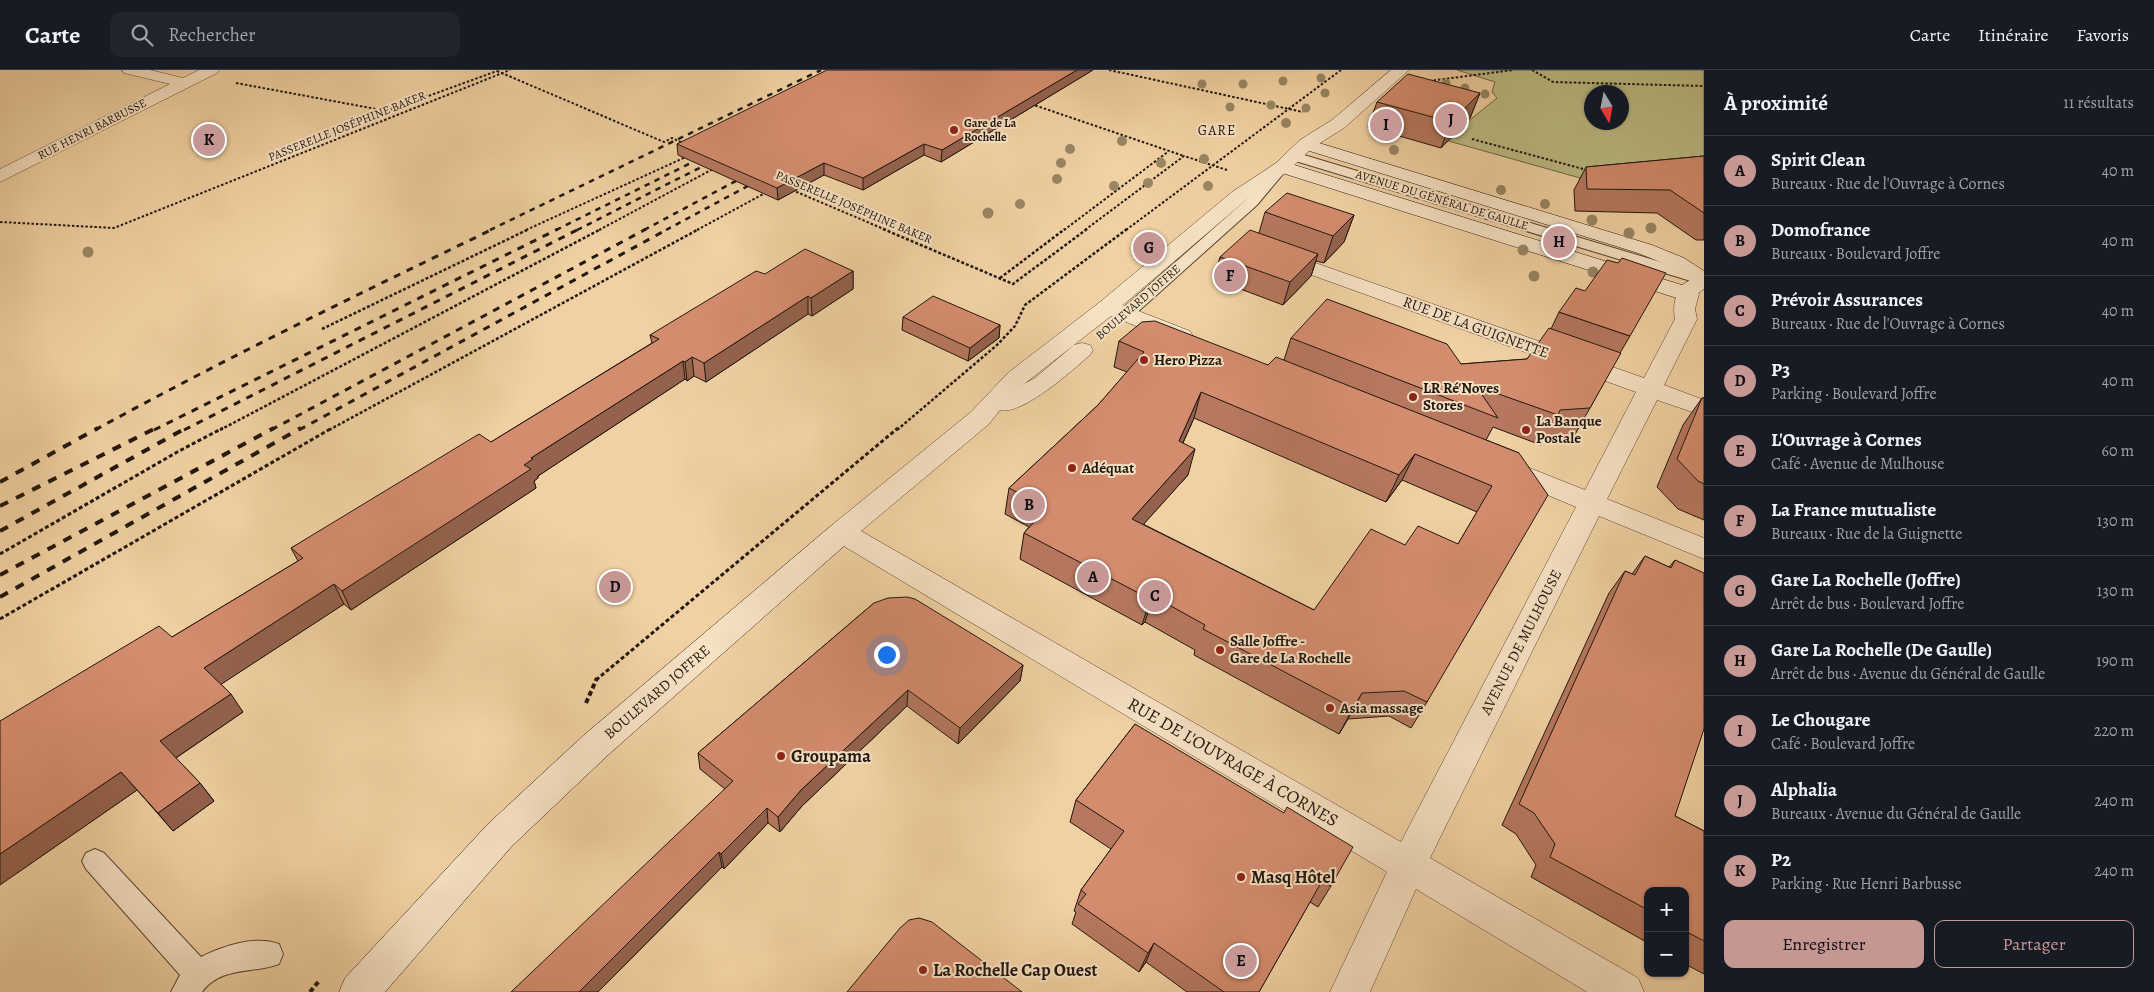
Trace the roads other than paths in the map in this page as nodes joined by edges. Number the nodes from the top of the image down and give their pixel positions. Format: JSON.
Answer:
{"nodes":[{"id":1,"x":130,"y":70,"type":"edge"},
{"id":2,"x":211,"y":70,"type":"edge"},
{"id":3,"x":1381,"y":70,"type":"edge"},
{"id":4,"x":1401,"y":70,"type":"edge"},
{"id":5,"x":184,"y":83,"type":"junction"},
{"id":6,"x":1294,"y":156,"type":"junction"},
{"id":7,"x":0,"y":176,"type":"edge"},
{"id":8,"x":1257,"y":248,"type":"edge"},
{"id":9,"x":1700,"y":284,"type":"edge"},
{"id":10,"x":1117,"y":310,"type":"junction"},
{"id":11,"x":1198,"y":343,"type":"edge"},
{"id":12,"x":1650,"y":390,"type":"junction"},
{"id":13,"x":1704,"y":408,"type":"edge"},
{"id":14,"x":1483,"y":458,"type":"edge"},
{"id":15,"x":1593,"y":503,"type":"junction"},
{"id":16,"x":842,"y":532,"type":"junction"},
{"id":17,"x":1704,"y":550,"type":"edge"},
{"id":18,"x":95,"y":861,"type":"dead end"},
{"id":19,"x":1408,"y":865,"type":"junction"},
{"id":20,"x":269,"y":954,"type":"dead end"},
{"id":21,"x":191,"y":983,"type":"edge"},
{"id":22,"x":358,"y":992,"type":"edge"},
{"id":23,"x":1350,"y":992,"type":"edge"},
{"id":24,"x":1624,"y":992,"type":"edge"}],
"edges":[{"from":1,"to":5,"type":"street"},
{"from":2,"to":5,"type":"street","name":"RUE HENRI BARBUSSE"},
{"from":3,"to":6,"type":"street","name":"BOULEVARD JOFFRE"},
{"from":4,"to":6,"type":"street","name":"BOULEVARD JOFFRE"},
{"from":5,"to":7,"type":"street","name":"RUE HENRI BARBUSSE"},
{"from":6,"to":9,"type":"street","name":"AVENUE DU GÉNÉRAL DE GAULLE"},
{"from":6,"to":9,"type":"street","name":"AVENUE DU GÉNÉRAL DE GAULLE"},
{"from":6,"to":10,"type":"street","name":"BOULEVARD JOFFRE"},
{"from":8,"to":12,"type":"street","name":"RUE DE LA GUIGNETTE"},
{"from":9,"to":12,"type":"street","name":"AVENUE DE MULHOUSE"},
{"from":10,"to":11,"type":"street"},
{"from":10,"to":16,"type":"street","name":"BOULEVARD JOFFRE"},
{"from":12,"to":13,"type":"street","name":"RUE DE LA GUIGNETTE"},
{"from":12,"to":15,"type":"street","name":"AVENUE DE MULHOUSE"},
{"from":14,"to":15,"type":"street"},
{"from":15,"to":17,"type":"street"},
{"from":15,"to":19,"type":"street","name":"AVENUE DE MULHOUSE"},
{"from":16,"to":19,"type":"street","name":"RUE DE L'OUVRAGE À CORNES"},
{"from":16,"to":22,"type":"street","name":"BOULEVARD JOFFRE"},
{"from":18,"to":21,"type":"lane"},
{"from":19,"to":23,"type":"street","name":"AVENUE DE MULHOUSE"},
{"from":19,"to":24,"type":"street","name":"RUE DE L'OUVRAGE À CORNES"},
{"from":20,"to":21,"type":"lane"}]}
